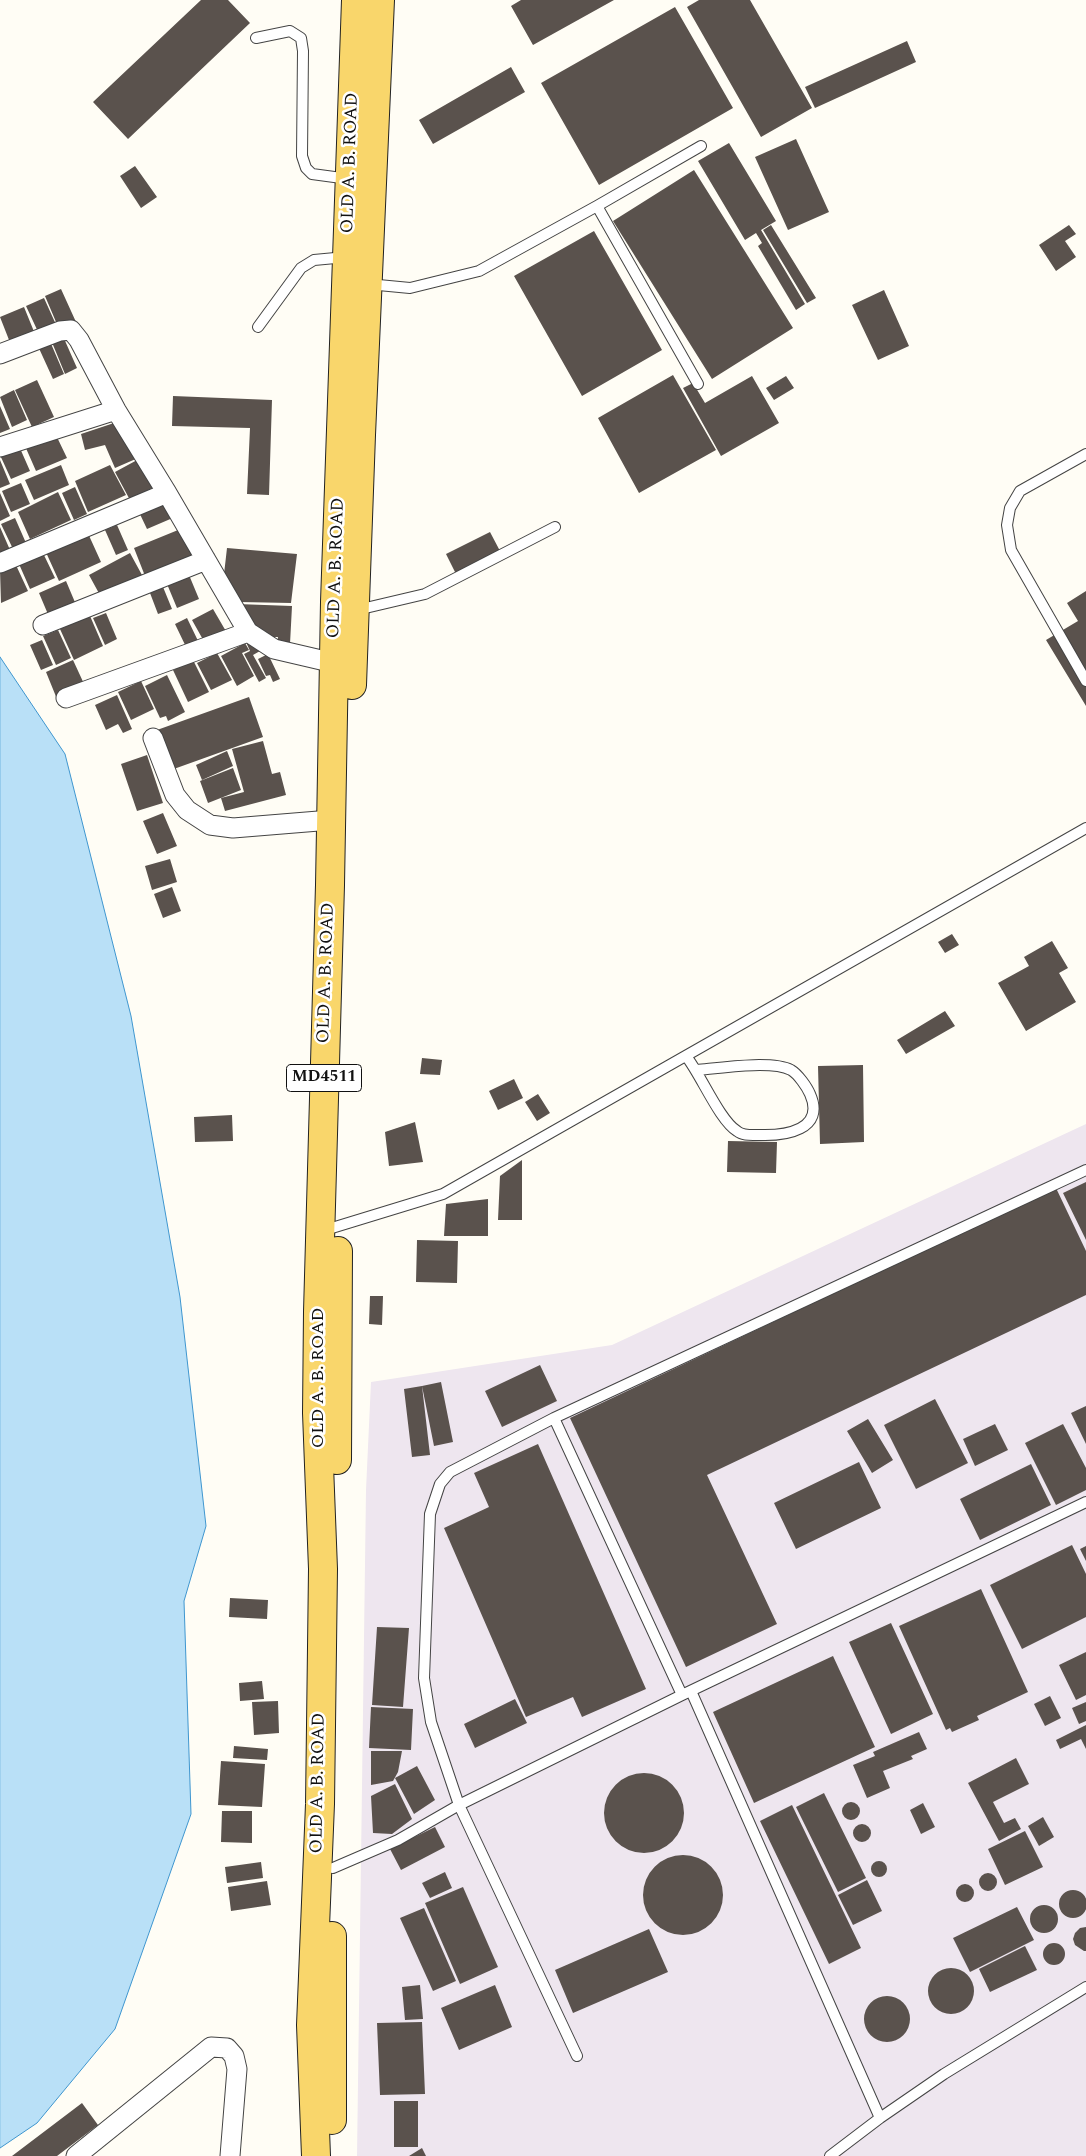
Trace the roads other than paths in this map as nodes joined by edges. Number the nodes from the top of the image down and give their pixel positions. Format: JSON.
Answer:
{"nodes":[{"id":1,"x":356,"y":0,"type":"edge"},
{"id":2,"x":380,"y":0,"type":"edge"},
{"id":3,"x":256,"y":38,"type":"dead end"},
{"id":4,"x":701,"y":146,"type":"dead end"},
{"id":5,"x":350,"y":179,"type":"junction"},
{"id":6,"x":597,"y":206,"type":"junction"},
{"id":7,"x":347,"y":256,"type":"junction"},
{"id":8,"x":367,"y":284,"type":"junction"},
{"id":9,"x":258,"y":327,"type":"dead end"},
{"id":10,"x":0,"y":354,"type":"edge"},
{"id":11,"x":698,"y":384,"type":"dead end"},
{"id":12,"x":116,"y":410,"type":"junction"},
{"id":13,"x":0,"y":447,"type":"edge"},
{"id":14,"x":1086,"y":454,"type":"edge"},
{"id":15,"x":167,"y":493,"type":"junction"},
{"id":16,"x":555,"y":527,"type":"dead end"},
{"id":17,"x":206,"y":560,"type":"junction"},
{"id":18,"x":0,"y":563,"type":"edge"},
{"id":19,"x":355,"y":611,"type":"junction"},
{"id":20,"x":43,"y":625,"type":"dead end"},
{"id":21,"x":248,"y":632,"type":"junction"},
{"id":22,"x":334,"y":663,"type":"junction"},
{"id":23,"x":1086,"y":681,"type":"edge"},
{"id":24,"x":66,"y":698,"type":"dead end"},
{"id":25,"x":152,"y":738,"type":"dead end"},
{"id":26,"x":331,"y":820,"type":"junction"},
{"id":27,"x":1086,"y":828,"type":"edge"},
{"id":28,"x":686,"y":1056,"type":"junction"},
{"id":29,"x":697,"y":1070,"type":"junction"},
{"id":30,"x":1086,"y":1170,"type":"edge"},
{"id":31,"x":330,"y":1229,"type":"junction"},
{"id":32,"x":554,"y":1418,"type":"junction"},
{"id":33,"x":1086,"y":1502,"type":"edge"},
{"id":34,"x":686,"y":1693,"type":"junction"},
{"id":35,"x":459,"y":1805,"type":"junction"},
{"id":36,"x":333,"y":1868,"type":"junction"},
{"id":37,"x":1086,"y":1987,"type":"edge"},
{"id":38,"x":577,"y":2056,"type":"dead end"},
{"id":39,"x":880,"y":2118,"type":"junction"},
{"id":40,"x":76,"y":2156,"type":"edge"},
{"id":41,"x":230,"y":2156,"type":"edge"},
{"id":42,"x":316,"y":2156,"type":"edge"},
{"id":43,"x":332,"y":2156,"type":"edge"},
{"id":44,"x":830,"y":2156,"type":"edge"}],
"edges":[{"from":1,"to":5,"type":"main road","name":"OLD A. B. ROAD","number":"MD4511"},
{"from":2,"to":8,"type":"main road","name":"OLD A. B. ROAD","number":"MD4511"},
{"from":3,"to":5,"type":"lane"},
{"from":4,"to":6,"type":"lane"},
{"from":5,"to":7,"type":"main road","name":"OLD A. B. ROAD","number":"MD4511"},
{"from":6,"to":8,"type":"lane"},
{"from":6,"to":11,"type":"lane"},
{"from":7,"to":9,"type":"lane"},
{"from":7,"to":22,"type":"main road","name":"OLD A. B. ROAD","number":"MD4511"},
{"from":8,"to":19,"type":"main road","name":"OLD A. B. ROAD","number":"MD4511"},
{"from":10,"to":12,"type":"street"},
{"from":12,"to":13,"type":"street"},
{"from":12,"to":15,"type":"street"},
{"from":14,"to":23,"type":"lane"},
{"from":15,"to":17,"type":"street"},
{"from":15,"to":18,"type":"street"},
{"from":16,"to":19,"type":"lane"},
{"from":17,"to":20,"type":"street"},
{"from":17,"to":21,"type":"street"},
{"from":19,"to":31,"type":"main road","name":"OLD A. B. ROAD","number":"MD4511"},
{"from":21,"to":22,"type":"street"},
{"from":21,"to":24,"type":"street"},
{"from":22,"to":26,"type":"main road","name":"OLD A. B. ROAD","number":"MD4511"},
{"from":25,"to":26,"type":"street"},
{"from":26,"to":31,"type":"main road","name":"OLD A. B. ROAD","number":"MD4511"},
{"from":27,"to":28,"type":"lane"},
{"from":28,"to":29,"type":"lane"},
{"from":28,"to":31,"type":"lane"},
{"from":29,"to":29,"type":"lane"},
{"from":30,"to":32,"type":"lane"},
{"from":31,"to":36,"type":"main road","name":"OLD A. B. ROAD","number":"MD4511"},
{"from":31,"to":42,"type":"main road","name":"OLD A. B. ROAD","number":"MD4511"},
{"from":32,"to":34,"type":"lane"},
{"from":32,"to":35,"type":"lane"},
{"from":33,"to":34,"type":"lane"},
{"from":34,"to":35,"type":"lane"},
{"from":34,"to":39,"type":"lane"},
{"from":35,"to":36,"type":"lane"},
{"from":35,"to":38,"type":"lane"},
{"from":36,"to":43,"type":"main road","name":"OLD A. B. ROAD","number":"MD4511"},
{"from":37,"to":39,"type":"lane"},
{"from":39,"to":44,"type":"lane"},
{"from":40,"to":41,"type":"street"}]}
